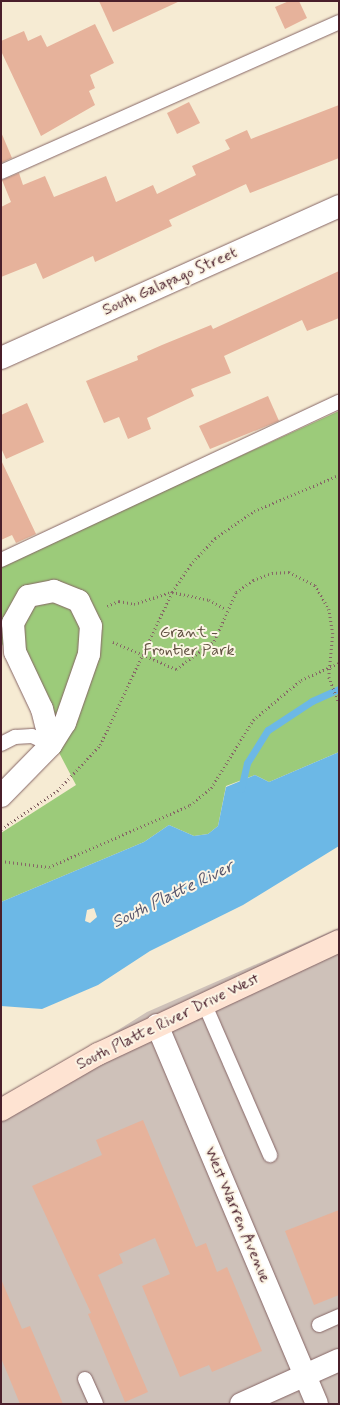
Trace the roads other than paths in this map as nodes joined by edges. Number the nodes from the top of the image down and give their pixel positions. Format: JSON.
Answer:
{"nodes":[{"id":1,"x":339,"y":22,"type":"edge"},
{"id":2,"x":1,"y":172,"type":"edge"},
{"id":3,"x":339,"y":206,"type":"edge"},
{"id":4,"x":1,"y":358,"type":"edge"},
{"id":5,"x":339,"y":402,"type":"edge"},
{"id":6,"x":1,"y":560,"type":"edge"},
{"id":7,"x":1,"y":744,"type":"edge"},
{"id":8,"x":51,"y":745,"type":"junction"},
{"id":9,"x":1,"y":796,"type":"edge"},
{"id":10,"x":339,"y":941,"type":"edge"},
{"id":11,"x":204,"y":1004,"type":"junction"},
{"id":12,"x":157,"y":1025,"type":"junction"},
{"id":13,"x":1,"y":1110,"type":"edge"},
{"id":14,"x":270,"y":1156,"type":"dead end"},
{"id":15,"x":339,"y":1316,"type":"edge"},
{"id":16,"x":318,"y":1325,"type":"dead end"},
{"id":17,"x":339,"y":1360,"type":"edge"},
{"id":18,"x":305,"y":1375,"type":"junction"},
{"id":19,"x":85,"y":1379,"type":"dead end"},
{"id":20,"x":96,"y":1404,"type":"edge"},
{"id":21,"x":241,"y":1404,"type":"edge"},
{"id":22,"x":317,"y":1404,"type":"edge"}],
"edges":[{"from":1,"to":2,"type":"lane"},
{"from":3,"to":4,"type":"street","name":"South Galapago Street"},
{"from":5,"to":6,"type":"lane"},
{"from":7,"to":8,"type":"lane"},
{"from":8,"to":8,"type":"street"},
{"from":8,"to":9,"type":"street"},
{"from":10,"to":11,"type":"street","name":"South Platte River Drive West"},
{"from":11,"to":12,"type":"street","name":"South Platte River Drive West"},
{"from":11,"to":14,"type":"lane"},
{"from":12,"to":13,"type":"street","name":"South Platte River Drive West"},
{"from":12,"to":18,"type":"street","name":"West Warren Avenue"},
{"from":15,"to":16,"type":"lane"},
{"from":17,"to":18,"type":"street"},
{"from":18,"to":21,"type":"street"},
{"from":18,"to":22,"type":"street","name":"West Warren Avenue"},
{"from":19,"to":20,"type":"lane"}]}
